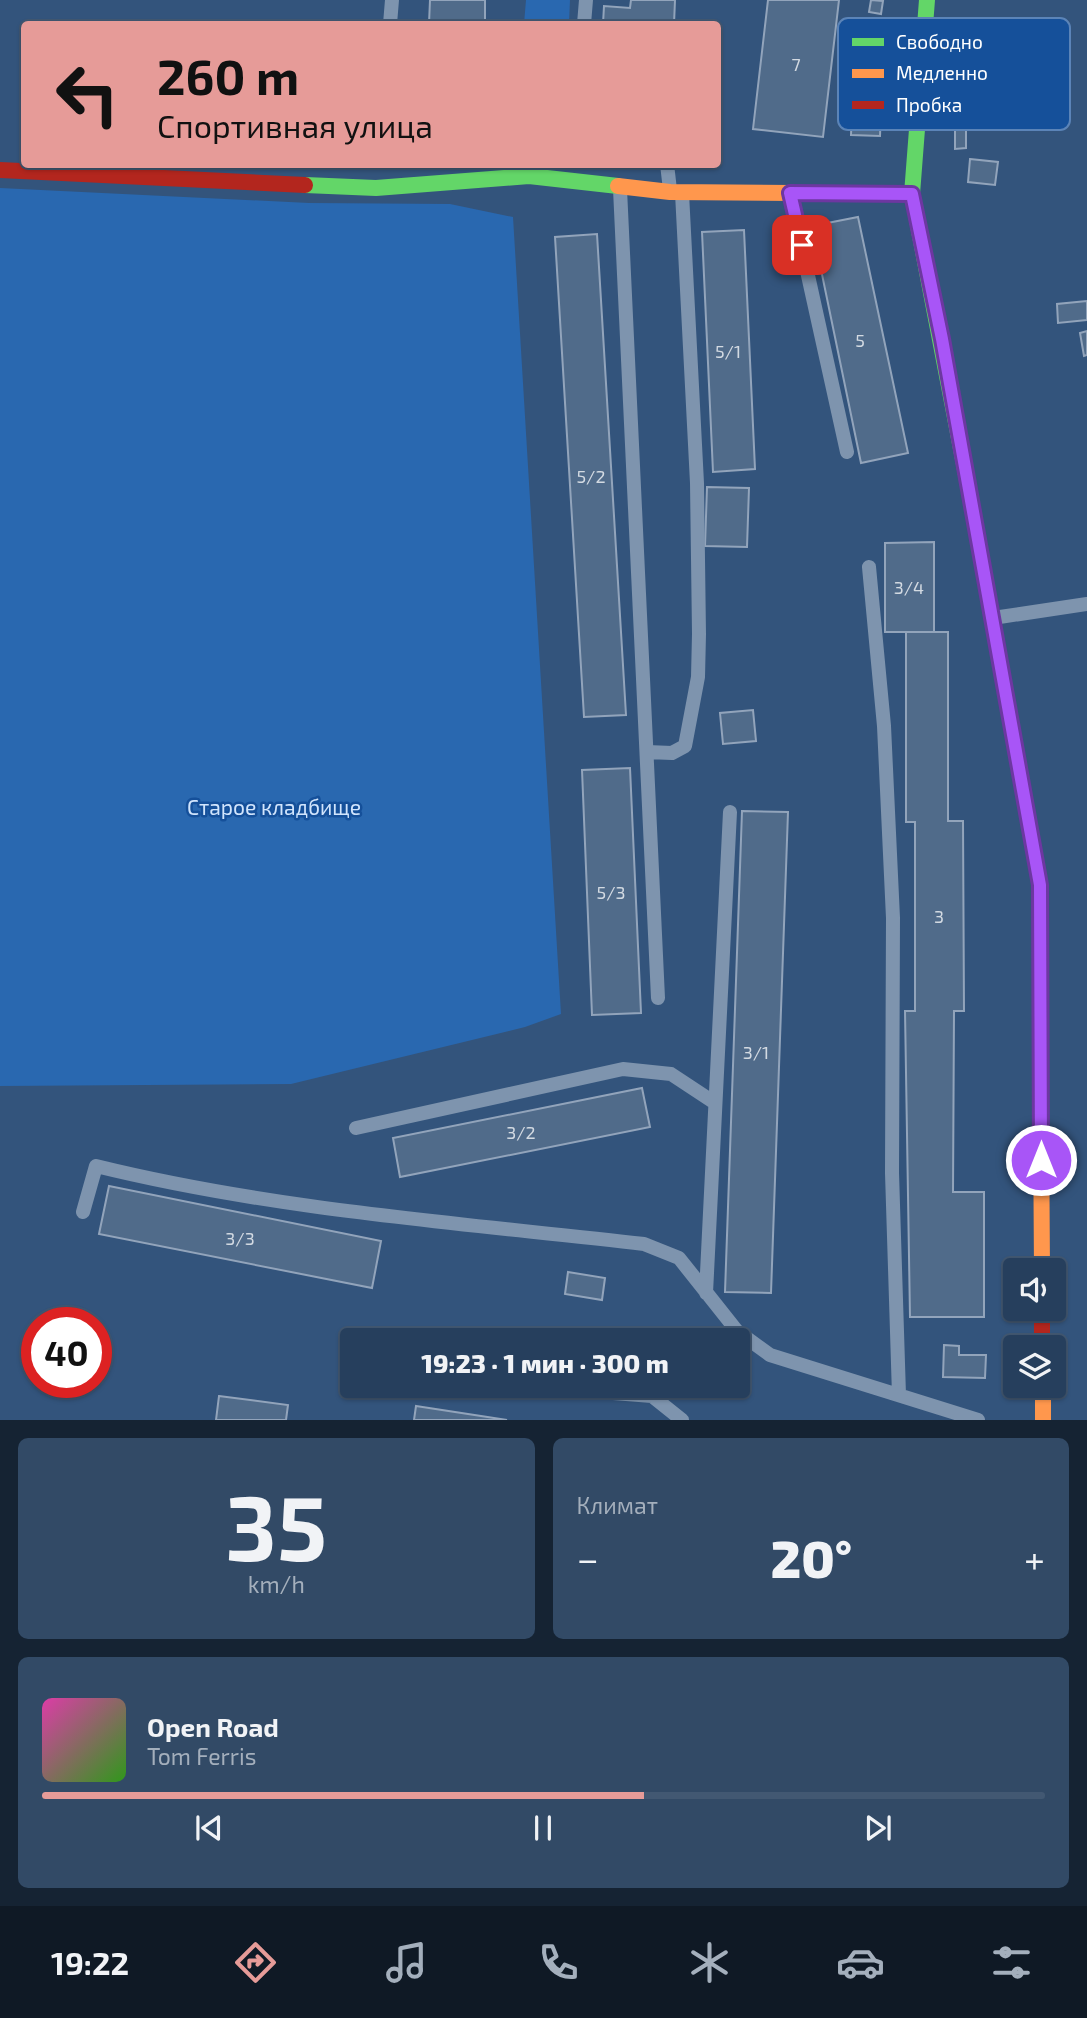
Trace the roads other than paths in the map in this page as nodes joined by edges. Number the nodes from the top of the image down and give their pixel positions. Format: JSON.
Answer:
{"nodes":[{"id":1,"x":392,"y":0,"type":"edge"},
{"id":2,"x":586,"y":0,"type":"edge"},
{"id":3,"x":928,"y":0,"type":"edge"},
{"id":4,"x":927,"y":18,"type":"edge"},
{"id":5,"x":390,"y":21,"type":"edge"},
{"id":6,"x":584,"y":21,"type":"edge"},
{"id":7,"x":917,"y":130,"type":"edge"},
{"id":8,"x":668,"y":168,"type":"edge"},
{"id":9,"x":0,"y":170,"type":"edge"},
{"id":10,"x":620,"y":186,"type":"junction"},
{"id":11,"x":676,"y":192,"type":"junction"},
{"id":12,"x":790,"y":193,"type":"junction"},
{"id":13,"x":912,"y":194,"type":"junction"},
{"id":14,"x":846,"y":452,"type":"dead end"},
{"id":15,"x":869,"y":567,"type":"dead end"},
{"id":16,"x":1087,"y":604,"type":"edge"},
{"id":17,"x":992,"y":618,"type":"junction"},
{"id":18,"x":646,"y":752,"type":"junction"},
{"id":19,"x":730,"y":812,"type":"dead end"},
{"id":20,"x":658,"y":998,"type":"dead end"},
{"id":21,"x":715,"y":1104,"type":"junction"},
{"id":22,"x":356,"y":1128,"type":"dead end"},
{"id":23,"x":83,"y":1212,"type":"dead end"},
{"id":24,"x":1042,"y":1258,"type":"edge"},
{"id":25,"x":706,"y":1293,"type":"junction"},
{"id":26,"x":899,"y":1395,"type":"junction"},
{"id":27,"x":655,"y":1398,"type":"edge"},
{"id":28,"x":1043,"y":1398,"type":"edge"},
{"id":29,"x":682,"y":1419,"type":"edge"},
{"id":30,"x":978,"y":1419,"type":"edge"},
{"id":31,"x":1043,"y":1419,"type":"edge"}],
"edges":[{"from":1,"to":5,"type":"lane"},
{"from":2,"to":6,"type":"lane"},
{"from":3,"to":4,"type":"street"},
{"from":7,"to":13,"type":"street"},
{"from":8,"to":11,"type":"lane"},
{"from":9,"to":10,"type":"street"},
{"from":10,"to":11,"type":"street"},
{"from":10,"to":18,"type":"lane"},
{"from":11,"to":12,"type":"street"},
{"from":11,"to":18,"type":"lane"},
{"from":12,"to":13,"type":"street"},
{"from":12,"to":14,"type":"lane"},
{"from":13,"to":17,"type":"street"},
{"from":15,"to":26,"type":"lane"},
{"from":16,"to":17,"type":"lane"},
{"from":17,"to":24,"type":"street"},
{"from":18,"to":20,"type":"lane"},
{"from":19,"to":21,"type":"lane"},
{"from":21,"to":22,"type":"lane"},
{"from":21,"to":25,"type":"lane"},
{"from":23,"to":25,"type":"lane"},
{"from":25,"to":26,"type":"lane"},
{"from":26,"to":30,"type":"lane"},
{"from":27,"to":29,"type":"lane"},
{"from":28,"to":31,"type":"street"}]}
